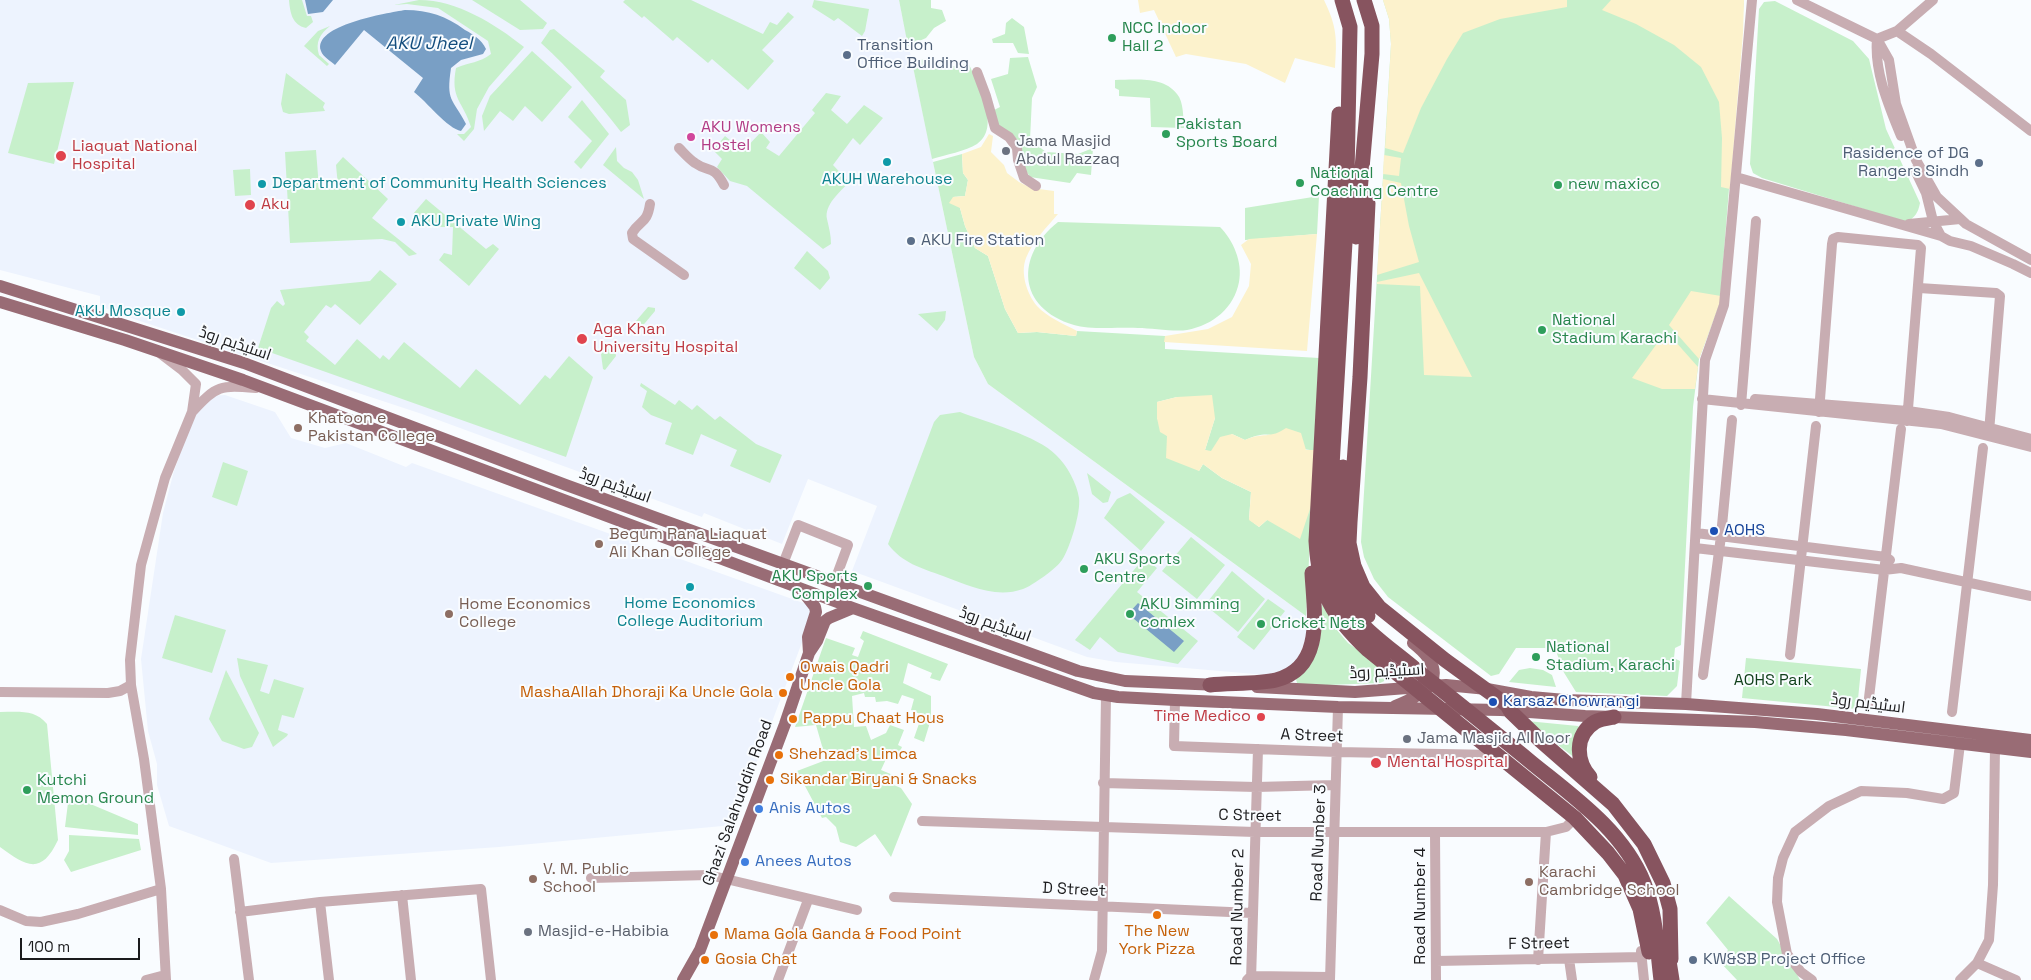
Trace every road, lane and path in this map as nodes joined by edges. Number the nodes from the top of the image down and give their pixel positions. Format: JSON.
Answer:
{"nodes":[{"id":1,"x":1342,"y":0,"type":"edge"},
{"id":2,"x":1364,"y":0,"type":"edge"},
{"id":3,"x":1752,"y":0,"type":"edge"},
{"id":4,"x":1797,"y":0,"type":"edge"},
{"id":5,"x":1933,"y":0,"type":"edge"},
{"id":6,"x":1898,"y":31,"type":"junction"},
{"id":7,"x":1877,"y":39,"type":"junction"},
{"id":8,"x":1350,"y":52,"type":"junction"},
{"id":9,"x":1372,"y":54,"type":"junction"},
{"id":10,"x":977,"y":72,"type":"dead end"},
{"id":11,"x":2031,"y":130,"type":"edge"},
{"id":12,"x":679,"y":148,"type":"dead end"},
{"id":13,"x":1736,"y":177,"type":"junction"},
{"id":14,"x":724,"y":185,"type":"dead end"},
{"id":15,"x":1036,"y":186,"type":"dead end"},
{"id":16,"x":650,"y":204,"type":"dead end"},
{"id":17,"x":1929,"y":205,"type":"junction"},
{"id":18,"x":1756,"y":221,"type":"dead end"},
{"id":19,"x":1933,"y":221,"type":"junction"},
{"id":20,"x":1963,"y":221,"type":"junction"},
{"id":21,"x":1918,"y":223,"type":"junction"},
{"id":22,"x":1904,"y":225,"type":"junction"},
{"id":23,"x":1941,"y":236,"type":"junction"},
{"id":24,"x":1958,"y":243,"type":"junction"},
{"id":25,"x":2031,"y":260,"type":"edge"},
{"id":26,"x":2031,"y":273,"type":"edge"},
{"id":27,"x":684,"y":275,"type":"dead end"},
{"id":28,"x":0,"y":286,"type":"edge"},
{"id":29,"x":1919,"y":288,"type":"junction"},
{"id":30,"x":0,"y":302,"type":"edge"},
{"id":31,"x":154,"y":350,"type":"junction"},
{"id":32,"x":265,"y":388,"type":"junction"},
{"id":33,"x":1702,"y":399,"type":"junction"},
{"id":34,"x":1342,"y":401,"type":"junction"},
{"id":35,"x":1742,"y":402,"type":"junction"},
{"id":36,"x":1820,"y":409,"type":"junction"},
{"id":37,"x":192,"y":412,"type":"junction"},
{"id":38,"x":1732,"y":420,"type":"dead end"},
{"id":39,"x":1905,"y":420,"type":"junction"},
{"id":40,"x":408,"y":426,"type":"junction"},
{"id":41,"x":1816,"y":426,"type":"dead end"},
{"id":42,"x":1989,"y":431,"type":"junction"},
{"id":43,"x":2031,"y":439,"type":"edge"},
{"id":44,"x":402,"y":440,"type":"junction"},
{"id":45,"x":2031,"y":447,"type":"edge"},
{"id":46,"x":1983,"y":448,"type":"dead end"},
{"id":47,"x":1696,"y":533,"type":"junction"},
{"id":48,"x":1721,"y":536,"type":"junction"},
{"id":49,"x":1802,"y":545,"type":"junction"},
{"id":50,"x":1316,"y":546,"type":"junction"},
{"id":51,"x":1695,"y":548,"type":"junction"},
{"id":52,"x":1719,"y":549,"type":"junction"},
{"id":53,"x":1886,"y":557,"type":"junction"},
{"id":54,"x":1800,"y":559,"type":"junction"},
{"id":55,"x":782,"y":564,"type":"junction"},
{"id":56,"x":1902,"y":568,"type":"junction"},
{"id":57,"x":1884,"y":570,"type":"junction"},
{"id":58,"x":1968,"y":582,"type":"junction"},
{"id":59,"x":834,"y":583,"type":"junction"},
{"id":60,"x":800,"y":588,"type":"junction"},
{"id":61,"x":2031,"y":596,"type":"edge"},
{"id":62,"x":1380,"y":607,"type":"junction"},
{"id":63,"x":854,"y":608,"type":"junction"},
{"id":64,"x":808,"y":653,"type":"junction"},
{"id":65,"x":1790,"y":655,"type":"dead end"},
{"id":66,"x":1703,"y":675,"type":"dead end"},
{"id":67,"x":131,"y":685,"type":"junction"},
{"id":68,"x":1210,"y":685,"type":"junction"},
{"id":69,"x":1421,"y":689,"type":"junction"},
{"id":70,"x":1486,"y":689,"type":"junction"},
{"id":71,"x":0,"y":692,"type":"edge"},
{"id":72,"x":1106,"y":696,"type":"junction"},
{"id":73,"x":1530,"y":698,"type":"junction"},
{"id":74,"x":1176,"y":700,"type":"junction"},
{"id":75,"x":1686,"y":704,"type":"junction"},
{"id":76,"x":1868,"y":706,"type":"dead end"},
{"id":77,"x":1338,"y":707,"type":"junction"},
{"id":78,"x":1390,"y":708,"type":"junction"},
{"id":79,"x":1439,"y":708,"type":"junction"},
{"id":80,"x":1507,"y":709,"type":"junction"},
{"id":81,"x":1952,"y":712,"type":"dead end"},
{"id":82,"x":1614,"y":717,"type":"junction"},
{"id":83,"x":2031,"y":740,"type":"edge"},
{"id":84,"x":1960,"y":744,"type":"junction"},
{"id":85,"x":1995,"y":748,"type":"junction"},
{"id":86,"x":1258,"y":749,"type":"junction"},
{"id":87,"x":1337,"y":752,"type":"junction"},
{"id":88,"x":2031,"y":752,"type":"edge"},
{"id":89,"x":1499,"y":758,"type":"junction"},
{"id":90,"x":1103,"y":783,"type":"junction"},
{"id":91,"x":1335,"y":785,"type":"junction"},
{"id":92,"x":1256,"y":787,"type":"junction"},
{"id":93,"x":1610,"y":816,"type":"junction"},
{"id":94,"x":1575,"y":818,"type":"junction"},
{"id":95,"x":922,"y":822,"type":"dead end"},
{"id":96,"x":1103,"y":828,"type":"junction"},
{"id":97,"x":1255,"y":832,"type":"junction"},
{"id":98,"x":1334,"y":832,"type":"junction"},
{"id":99,"x":1435,"y":832,"type":"junction"},
{"id":100,"x":1546,"y":832,"type":"junction"},
{"id":101,"x":234,"y":859,"type":"dead end"},
{"id":102,"x":1625,"y":875,"type":"junction"},
{"id":103,"x":591,"y":878,"type":"dead end"},
{"id":104,"x":727,"y":879,"type":"junction"},
{"id":105,"x":161,"y":889,"type":"junction"},
{"id":106,"x":402,"y":895,"type":"junction"},
{"id":107,"x":894,"y":897,"type":"dead end"},
{"id":108,"x":808,"y":900,"type":"junction"},
{"id":109,"x":320,"y":902,"type":"junction"},
{"id":110,"x":1102,"y":906,"type":"junction"},
{"id":111,"x":0,"y":910,"type":"edge"},
{"id":112,"x":857,"y":910,"type":"dead end"},
{"id":113,"x":240,"y":912,"type":"junction"},
{"id":114,"x":1252,"y":913,"type":"junction"},
{"id":115,"x":1642,"y":957,"type":"junction"},
{"id":116,"x":1569,"y":959,"type":"junction"},
{"id":117,"x":1538,"y":960,"type":"junction"},
{"id":118,"x":1436,"y":961,"type":"junction"},
{"id":119,"x":694,"y":962,"type":"junction"},
{"id":120,"x":1977,"y":963,"type":"junction"},
{"id":121,"x":166,"y":977,"type":"edge"},
{"id":122,"x":1668,"y":977,"type":"edge"},
{"id":123,"x":1250,"y":979,"type":"edge"},
{"id":124,"x":1329,"y":979,"type":"edge"},
{"id":125,"x":146,"y":980,"type":"edge"},
{"id":126,"x":249,"y":980,"type":"edge"},
{"id":127,"x":329,"y":980,"type":"edge"},
{"id":128,"x":411,"y":980,"type":"edge"},
{"id":129,"x":491,"y":980,"type":"edge"},
{"id":130,"x":683,"y":980,"type":"edge"},
{"id":131,"x":690,"y":980,"type":"edge"},
{"id":132,"x":778,"y":980,"type":"edge"},
{"id":133,"x":1094,"y":980,"type":"edge"},
{"id":134,"x":1436,"y":980,"type":"edge"},
{"id":135,"x":1572,"y":980,"type":"edge"},
{"id":136,"x":1644,"y":980,"type":"edge"},
{"id":137,"x":1656,"y":980,"type":"edge"},
{"id":138,"x":1812,"y":980,"type":"edge"},
{"id":139,"x":1960,"y":980,"type":"edge"},
{"id":140,"x":2016,"y":980,"type":"edge"}],
"edges":[{"from":1,"to":8,"type":"highway"},
{"from":2,"to":9,"type":"highway"},
{"from":3,"to":13,"type":"street"},
{"from":4,"to":7,"type":"street"},
{"from":5,"to":6,"type":"street"},
{"from":6,"to":7,"type":"street"},
{"from":6,"to":11,"type":"street"},
{"from":7,"to":17,"type":"street"},
{"from":7,"to":20,"type":"street"},
{"from":8,"to":34,"type":"highway"},
{"from":8,"to":50,"type":"highway"},
{"from":9,"to":34,"type":"highway"},
{"from":9,"to":62,"type":"highway"},
{"from":10,"to":15,"type":"street"},
{"from":12,"to":14,"type":"street"},
{"from":13,"to":22,"type":"street"},
{"from":13,"to":33,"type":"street"},
{"from":16,"to":27,"type":"street"},
{"from":17,"to":19,"type":"street"},
{"from":17,"to":21,"type":"street"},
{"from":18,"to":35,"type":"street"},
{"from":19,"to":20,"type":"street"},
{"from":19,"to":21,"type":"street"},
{"from":19,"to":23,"type":"street"},
{"from":20,"to":24,"type":"street"},
{"from":20,"to":25,"type":"street"},
{"from":21,"to":22,"type":"street"},
{"from":22,"to":23,"type":"street"},
{"from":23,"to":24,"type":"street"},
{"from":24,"to":26,"type":"street"},
{"from":28,"to":40,"type":"main road","name":"اسٹیڈیم روڈ"},
{"from":29,"to":36,"type":"street"},
{"from":29,"to":39,"type":"street"},
{"from":29,"to":42,"type":"street"},
{"from":30,"to":31,"type":"main road","name":"اسٹیڈیم روڈ"},
{"from":31,"to":32,"type":"main road","name":"اسٹیڈیم روڈ"},
{"from":31,"to":37,"type":"street"},
{"from":32,"to":37,"type":"street"},
{"from":32,"to":44,"type":"main road","name":"اسٹیڈیم روڈ"},
{"from":33,"to":35,"type":"street"},
{"from":33,"to":47,"type":"street"},
{"from":34,"to":93,"type":"highway"},
{"from":35,"to":36,"type":"street"},
{"from":36,"to":39,"type":"street"},
{"from":37,"to":67,"type":"street"},
{"from":38,"to":48,"type":"street"},
{"from":39,"to":42,"type":"street"},
{"from":39,"to":53,"type":"street"},
{"from":40,"to":44,"type":"main road"},
{"from":40,"to":55,"type":"main road","name":"اسٹیڈیم روڈ"},
{"from":41,"to":49,"type":"street"},
{"from":42,"to":43,"type":"street"},
{"from":42,"to":45,"type":"street"},
{"from":44,"to":60,"type":"main road","name":"اسٹیڈیم روڈ"},
{"from":46,"to":58,"type":"street"},
{"from":47,"to":48,"type":"street"},
{"from":47,"to":51,"type":"street"},
{"from":48,"to":49,"type":"street"},
{"from":48,"to":52,"type":"street"},
{"from":49,"to":53,"type":"street"},
{"from":49,"to":54,"type":"street"},
{"from":50,"to":68,"type":"highway"},
{"from":50,"to":69,"type":"highway"},
{"from":51,"to":52,"type":"street"},
{"from":51,"to":75,"type":"street"},
{"from":52,"to":54,"type":"street"},
{"from":52,"to":66,"type":"street"},
{"from":53,"to":56,"type":"street"},
{"from":53,"to":57,"type":"street"},
{"from":54,"to":57,"type":"street"},
{"from":54,"to":65,"type":"street"},
{"from":55,"to":59,"type":"main road","name":"اسٹیڈیم روڈ"},
{"from":55,"to":59,"type":"street"},
{"from":56,"to":57,"type":"street"},
{"from":56,"to":58,"type":"street"},
{"from":57,"to":76,"type":"street"},
{"from":58,"to":61,"type":"street"},
{"from":58,"to":81,"type":"street"},
{"from":59,"to":68,"type":"main road","name":"اسٹیڈیم روڈ"},
{"from":60,"to":63,"type":"main road","name":"اسٹیڈیم روڈ"},
{"from":60,"to":64,"type":"main road","name":"Ghazi Salahuddin Road"},
{"from":62,"to":69,"type":"main road"},
{"from":62,"to":70,"type":"highway"},
{"from":63,"to":64,"type":"main road","name":"Ghazi Salahuddin Road"},
{"from":63,"to":72,"type":"main road","name":"اسٹیڈیم روڈ"},
{"from":64,"to":104,"type":"main road","name":"Ghazi Salahuddin Road"},
{"from":67,"to":71,"type":"street"},
{"from":67,"to":105,"type":"street"},
{"from":68,"to":69,"type":"main road","name":"اسٹیڈیم روڈ"},
{"from":69,"to":70,"type":"main road","name":"اسٹیڈیم روڈ"},
{"from":69,"to":78,"type":"main road"},
{"from":69,"to":79,"type":"highway"},
{"from":70,"to":73,"type":"main road","name":"اسٹیڈیم روڈ"},
{"from":70,"to":80,"type":"highway"},
{"from":72,"to":74,"type":"main road","name":"اسٹیڈیم روڈ"},
{"from":72,"to":90,"type":"street"},
{"from":73,"to":75,"type":"main road","name":"اسٹیڈیم روڈ"},
{"from":73,"to":80,"type":"main road"},
{"from":74,"to":77,"type":"main road","name":"اسٹیڈیم روڈ"},
{"from":74,"to":86,"type":"street","name":"A Street"},
{"from":75,"to":83,"type":"main road","name":"اسٹیڈیم روڈ"},
{"from":77,"to":78,"type":"main road","name":"اسٹیڈیم روڈ"},
{"from":77,"to":87,"type":"street","name":"Road Number 3"},
{"from":78,"to":79,"type":"main road","name":"اسٹیڈیم روڈ"},
{"from":79,"to":80,"type":"main road","name":"اسٹیڈیم روڈ"},
{"from":79,"to":89,"type":"highway"},
{"from":80,"to":82,"type":"main road","name":"اسٹیڈیم روڈ"},
{"from":80,"to":89,"type":"main road"},
{"from":80,"to":93,"type":"highway"},
{"from":82,"to":84,"type":"main road","name":"اسٹیڈیم روڈ"},
{"from":82,"to":93,"type":"highway"},
{"from":84,"to":85,"type":"main road","name":"اسٹیڈیم روڈ"},
{"from":84,"to":138,"type":"street"},
{"from":85,"to":88,"type":"main road","name":"اسٹیڈیم روڈ"},
{"from":85,"to":120,"type":"street"},
{"from":86,"to":87,"type":"street","name":"A Street"},
{"from":86,"to":92,"type":"street","name":"Road Number 2"},
{"from":87,"to":89,"type":"street","name":"A Street"},
{"from":87,"to":91,"type":"street","name":"Road Number 3"},
{"from":89,"to":94,"type":"highway"},
{"from":90,"to":92,"type":"street"},
{"from":90,"to":96,"type":"street"},
{"from":91,"to":92,"type":"street"},
{"from":91,"to":98,"type":"street","name":"Road Number 3"},
{"from":92,"to":97,"type":"street","name":"Road Number 2"},
{"from":93,"to":122,"type":"highway"},
{"from":93,"to":122,"type":"highway"},
{"from":93,"to":122,"type":"highway"},
{"from":94,"to":100,"type":"street","name":"C Street"},
{"from":94,"to":102,"type":"highway"},
{"from":95,"to":96,"type":"street","name":"C Street"},
{"from":96,"to":97,"type":"street","name":"C Street"},
{"from":96,"to":110,"type":"street"},
{"from":97,"to":98,"type":"street","name":"C Street"},
{"from":97,"to":114,"type":"street","name":"Road Number 2"},
{"from":98,"to":99,"type":"street","name":"C Street"},
{"from":98,"to":124,"type":"street","name":"Road Number 3"},
{"from":99,"to":100,"type":"street","name":"C Street"},
{"from":99,"to":118,"type":"street","name":"Road Number 4"},
{"from":100,"to":117,"type":"street"},
{"from":101,"to":113,"type":"street"},
{"from":102,"to":115,"type":"street"},
{"from":102,"to":137,"type":"highway"},
{"from":103,"to":104,"type":"street"},
{"from":104,"to":108,"type":"street"},
{"from":104,"to":119,"type":"main road","name":"Ghazi Salahuddin Road"},
{"from":105,"to":111,"type":"street"},
{"from":105,"to":121,"type":"street"},
{"from":106,"to":109,"type":"street"},
{"from":106,"to":128,"type":"street"},
{"from":106,"to":129,"type":"street"},
{"from":107,"to":110,"type":"street","name":"D Street"},
{"from":108,"to":112,"type":"street"},
{"from":108,"to":132,"type":"street"},
{"from":109,"to":113,"type":"street"},
{"from":109,"to":127,"type":"street"},
{"from":110,"to":114,"type":"street","name":"D Street"},
{"from":110,"to":133,"type":"street"},
{"from":113,"to":126,"type":"street"},
{"from":114,"to":123,"type":"street","name":"Road Number 2"},
{"from":115,"to":116,"type":"street","name":"F Street"},
{"from":115,"to":136,"type":"street"},
{"from":116,"to":117,"type":"street","name":"F Street"},
{"from":116,"to":135,"type":"street"},
{"from":117,"to":118,"type":"street","name":"F Street"},
{"from":118,"to":134,"type":"street","name":"Road Number 4"},
{"from":119,"to":130,"type":"main road","name":"Ghazi Salahuddin Road"},
{"from":119,"to":131,"type":"main road","name":"Ghazi Salahuddin Road"},
{"from":120,"to":139,"type":"street"},
{"from":120,"to":140,"type":"street"},
{"from":121,"to":125,"type":"street"},
{"from":123,"to":124,"type":"street"}]}
